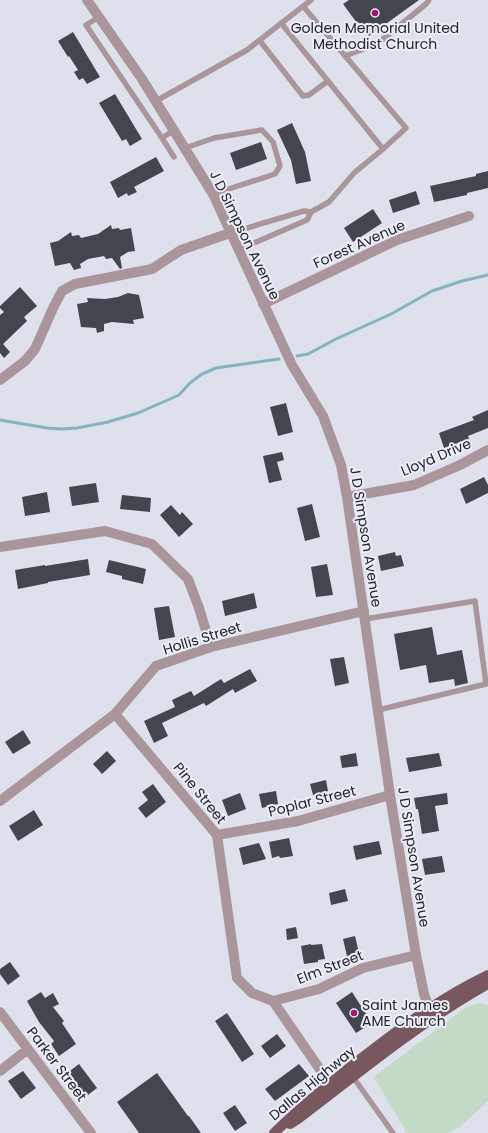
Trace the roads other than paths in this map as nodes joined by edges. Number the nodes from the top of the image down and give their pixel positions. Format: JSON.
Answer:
{"nodes":[{"id":1,"x":87,"y":0,"type":"edge"},
{"id":2,"x":310,"y":0,"type":"edge"},
{"id":3,"x":429,"y":0,"type":"edge"},
{"id":4,"x":303,"y":6,"type":"junction"},
{"id":5,"x":99,"y":16,"type":"junction"},
{"id":6,"x":281,"y":23,"type":"junction"},
{"id":7,"x":260,"y":41,"type":"junction"},
{"id":8,"x":345,"y":56,"type":"junction"},
{"id":9,"x":328,"y":81,"type":"junction"},
{"id":10,"x":156,"y":101,"type":"junction"},
{"id":11,"x":174,"y":130,"type":"junction"},
{"id":12,"x":162,"y":138,"type":"junction"},
{"id":13,"x":185,"y":148,"type":"junction"},
{"id":14,"x":383,"y":149,"type":"junction"},
{"id":15,"x":174,"y":157,"type":"dead end"},
{"id":16,"x":213,"y":194,"type":"junction"},
{"id":17,"x":311,"y":212,"type":"junction"},
{"id":18,"x":468,"y":216,"type":"dead end"},
{"id":19,"x":230,"y":233,"type":"junction"},
{"id":20,"x":238,"y":250,"type":"junction"},
{"id":21,"x":263,"y":304,"type":"junction"},
{"id":22,"x":0,"y":380,"type":"edge"},
{"id":23,"x":488,"y":450,"type":"edge"},
{"id":24,"x":347,"y":497,"type":"junction"},
{"id":25,"x":0,"y":547,"type":"edge"},
{"id":26,"x":364,"y":615,"type":"junction"},
{"id":27,"x":211,"y":647,"type":"junction"},
{"id":28,"x":378,"y":710,"type":"junction"},
{"id":29,"x":116,"y":714,"type":"junction"},
{"id":30,"x":390,"y":795,"type":"junction"},
{"id":31,"x":0,"y":801,"type":"edge"},
{"id":32,"x":217,"y":835,"type":"junction"},
{"id":33,"x":416,"y":955,"type":"junction"},
{"id":34,"x":488,"y":975,"type":"edge"},
{"id":35,"x":488,"y":984,"type":"edge"},
{"id":36,"x":273,"y":1002,"type":"junction"},
{"id":37,"x":0,"y":1012,"type":"edge"},
{"id":38,"x":432,"y":1013,"type":"junction"},
{"id":39,"x":28,"y":1049,"type":"junction"},
{"id":40,"x":0,"y":1071,"type":"edge"},
{"id":41,"x":353,"y":1077,"type":"junction"},
{"id":42,"x":330,"y":1084,"type":"junction"},
{"id":43,"x":91,"y":1133,"type":"edge"},
{"id":44,"x":275,"y":1133,"type":"edge"},
{"id":45,"x":393,"y":1133,"type":"edge"}],
"edges":[{"from":1,"to":5,"type":"street","name":"J D Simpson Avenue"},
{"from":2,"to":4,"type":"lane"},
{"from":3,"to":8,"type":"lane"},
{"from":4,"to":6,"type":"lane"},
{"from":4,"to":8,"type":"lane"},
{"from":5,"to":10,"type":"street","name":"J D Simpson Avenue"},
{"from":5,"to":12,"type":"lane"},
{"from":6,"to":7,"type":"lane"},
{"from":6,"to":9,"type":"lane"},
{"from":7,"to":9,"type":"lane"},
{"from":7,"to":10,"type":"lane"},
{"from":8,"to":14,"type":"lane"},
{"from":9,"to":14,"type":"lane"},
{"from":10,"to":11,"type":"street","name":"J D Simpson Avenue"},
{"from":11,"to":12,"type":"lane"},
{"from":11,"to":13,"type":"street","name":"J D Simpson Avenue"},
{"from":12,"to":15,"type":"lane"},
{"from":13,"to":16,"type":"street","name":"J D Simpson Avenue"},
{"from":13,"to":16,"type":"lane"},
{"from":14,"to":17,"type":"lane"},
{"from":16,"to":19,"type":"street","name":"J D Simpson Avenue"},
{"from":17,"to":19,"type":"lane"},
{"from":17,"to":20,"type":"lane"},
{"from":18,"to":21,"type":"street","name":"Forest Avenue"},
{"from":19,"to":20,"type":"street","name":"J D Simpson Avenue"},
{"from":19,"to":22,"type":"street"},
{"from":20,"to":21,"type":"street","name":"J D Simpson Avenue"},
{"from":21,"to":24,"type":"street","name":"J D Simpson Avenue"},
{"from":23,"to":24,"type":"street","name":"Lloyd Drive"},
{"from":24,"to":26,"type":"street","name":"J D Simpson Avenue"},
{"from":25,"to":27,"type":"street"},
{"from":26,"to":27,"type":"street","name":"Hollis Street"},
{"from":26,"to":28,"type":"street","name":"J D Simpson Avenue"},
{"from":26,"to":28,"type":"lane"},
{"from":27,"to":29,"type":"street","name":"Hollis Street"},
{"from":28,"to":30,"type":"street","name":"J D Simpson Avenue"},
{"from":29,"to":31,"type":"street","name":"Hollis Street"},
{"from":29,"to":32,"type":"street","name":"Pine Street"},
{"from":30,"to":32,"type":"street","name":"Poplar Street"},
{"from":30,"to":33,"type":"street","name":"J D Simpson Avenue"},
{"from":32,"to":36,"type":"street","name":"Pine Street"},
{"from":33,"to":36,"type":"street","name":"Elm Street"},
{"from":33,"to":38,"type":"street","name":"J D Simpson Avenue"},
{"from":34,"to":38,"type":"main road","name":"Dallas Highway"},
{"from":35,"to":38,"type":"main road","name":"Dallas Highway"},
{"from":36,"to":42,"type":"street"},
{"from":37,"to":39,"type":"street","name":"Parker Street"},
{"from":38,"to":41,"type":"main road","name":"Dallas Highway"},
{"from":38,"to":42,"type":"main road","name":"Dallas Highway"},
{"from":39,"to":40,"type":"street"},
{"from":39,"to":43,"type":"street","name":"Parker Street"},
{"from":41,"to":44,"type":"main road","name":"Dallas Highway"},
{"from":41,"to":45,"type":"lane"},
{"from":42,"to":44,"type":"main road","name":"Dallas Highway"}]}
